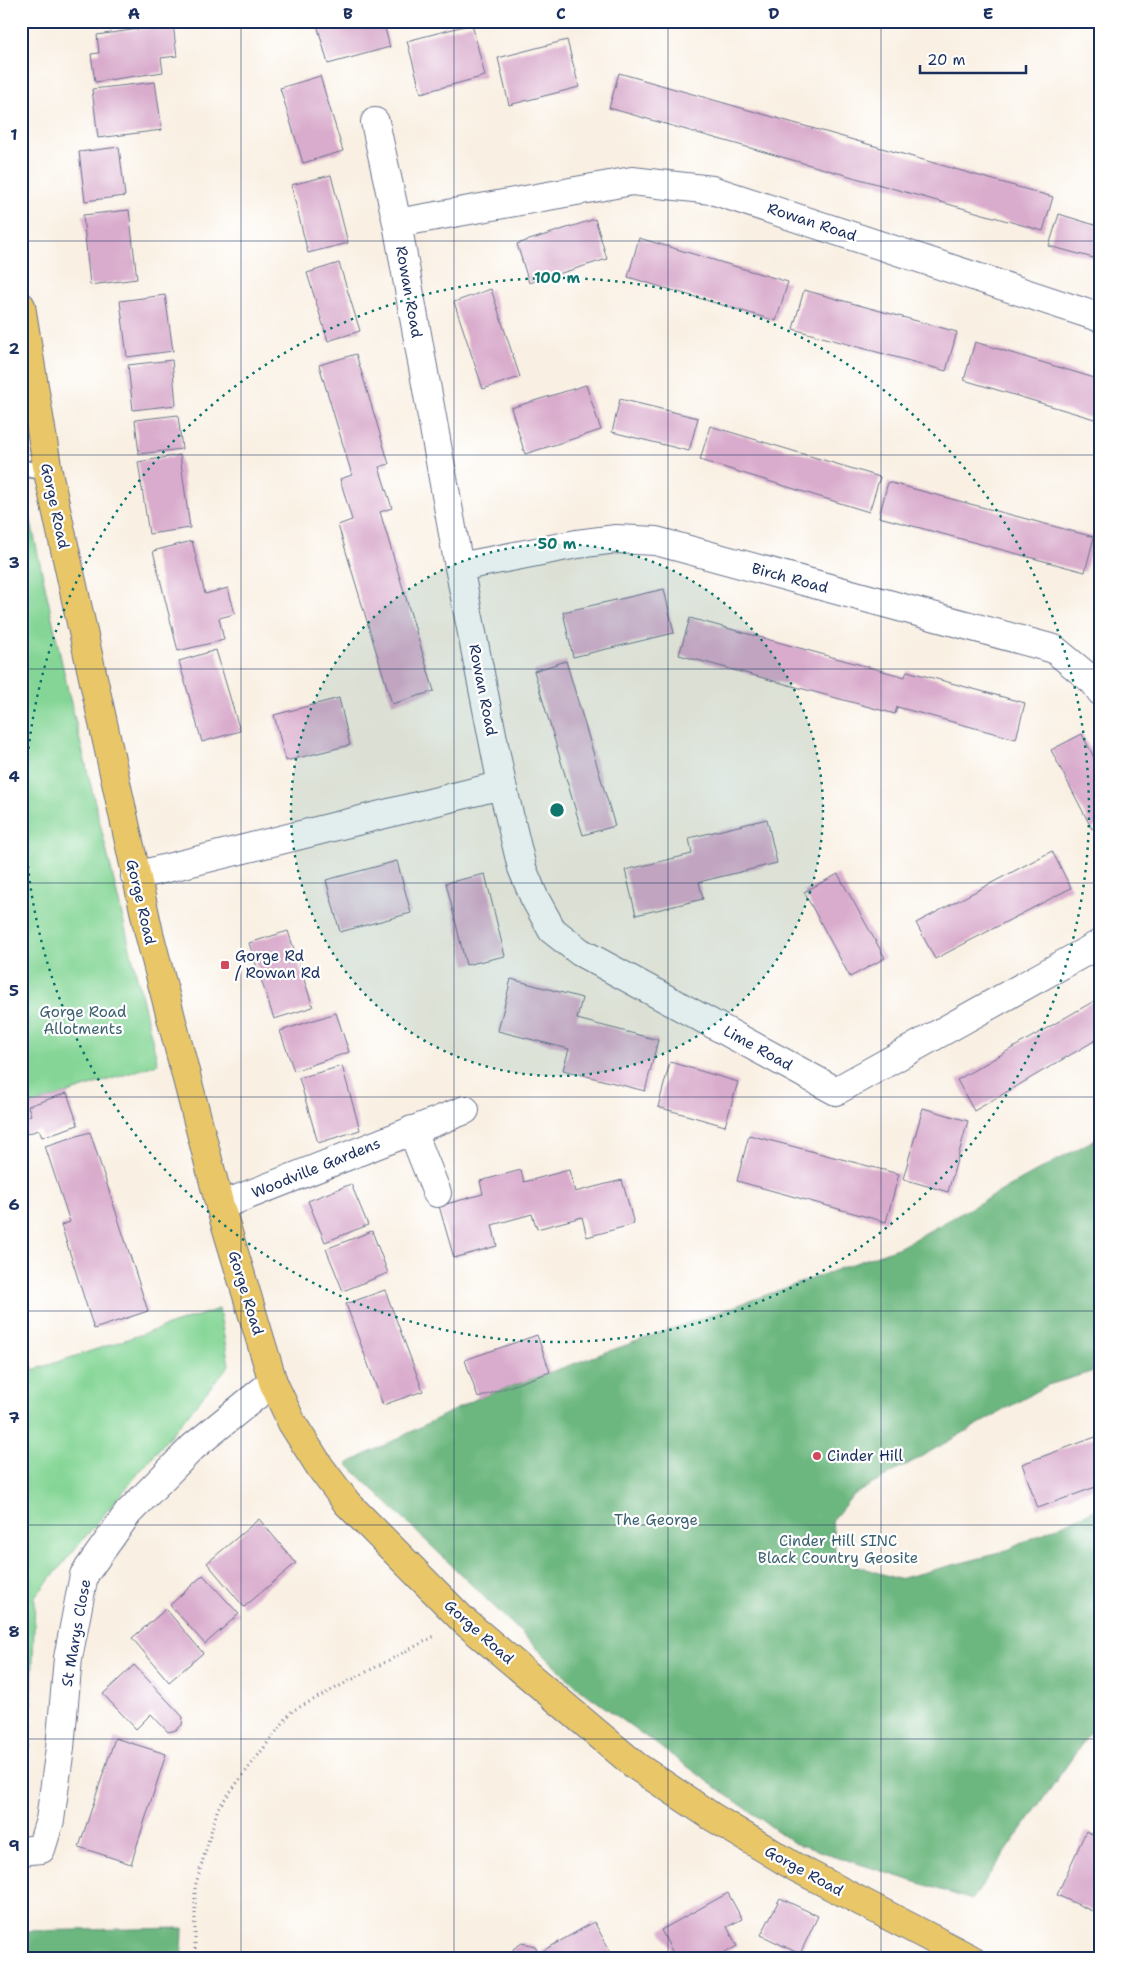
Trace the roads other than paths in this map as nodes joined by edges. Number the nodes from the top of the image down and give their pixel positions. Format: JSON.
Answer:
{"nodes":[{"id":1,"x":375,"y":122,"type":"dead end"},
{"id":2,"x":397,"y":223,"type":"junction"},
{"id":3,"x":21,"y":306,"type":"edge"},
{"id":4,"x":1101,"y":318,"type":"edge"},
{"id":5,"x":21,"y":468,"type":"edge"},
{"id":6,"x":48,"y":472,"type":"junction"},
{"id":7,"x":459,"y":567,"type":"junction"},
{"id":8,"x":1101,"y":692,"type":"edge"},
{"id":9,"x":502,"y":785,"type":"junction"},
{"id":10,"x":135,"y":876,"type":"junction"},
{"id":11,"x":1101,"y":944,"type":"edge"},
{"id":12,"x":466,"y":1110,"type":"dead end"},
{"id":13,"x":412,"y":1130,"type":"junction"},
{"id":14,"x":437,"y":1193,"type":"dead end"},
{"id":15,"x":220,"y":1206,"type":"junction"},
{"id":16,"x":273,"y":1382,"type":"junction"},
{"id":17,"x":21,"y":1851,"type":"edge"},
{"id":18,"x":971,"y":1959,"type":"edge"}],
"edges":[{"from":1,"to":2,"type":"street","name":"Rowan Road"},
{"from":2,"to":4,"type":"street","name":"Rowan Road"},
{"from":2,"to":7,"type":"street","name":"Rowan Road"},
{"from":3,"to":6,"type":"main road","name":"Gorge Road"},
{"from":5,"to":6,"type":"lane"},
{"from":6,"to":10,"type":"main road","name":"Gorge Road"},
{"from":7,"to":8,"type":"street","name":"Birch Road"},
{"from":7,"to":9,"type":"street","name":"Rowan Road"},
{"from":9,"to":10,"type":"street"},
{"from":9,"to":11,"type":"street","name":"Lime Road"},
{"from":10,"to":15,"type":"main road","name":"Gorge Road"},
{"from":12,"to":13,"type":"street","name":"Woodville Gardens"},
{"from":13,"to":14,"type":"street"},
{"from":13,"to":15,"type":"street","name":"Woodville Gardens"},
{"from":15,"to":16,"type":"main road","name":"Gorge Road"},
{"from":16,"to":17,"type":"street","name":"St Marys Close"},
{"from":16,"to":18,"type":"main road","name":"Gorge Road"}]}
